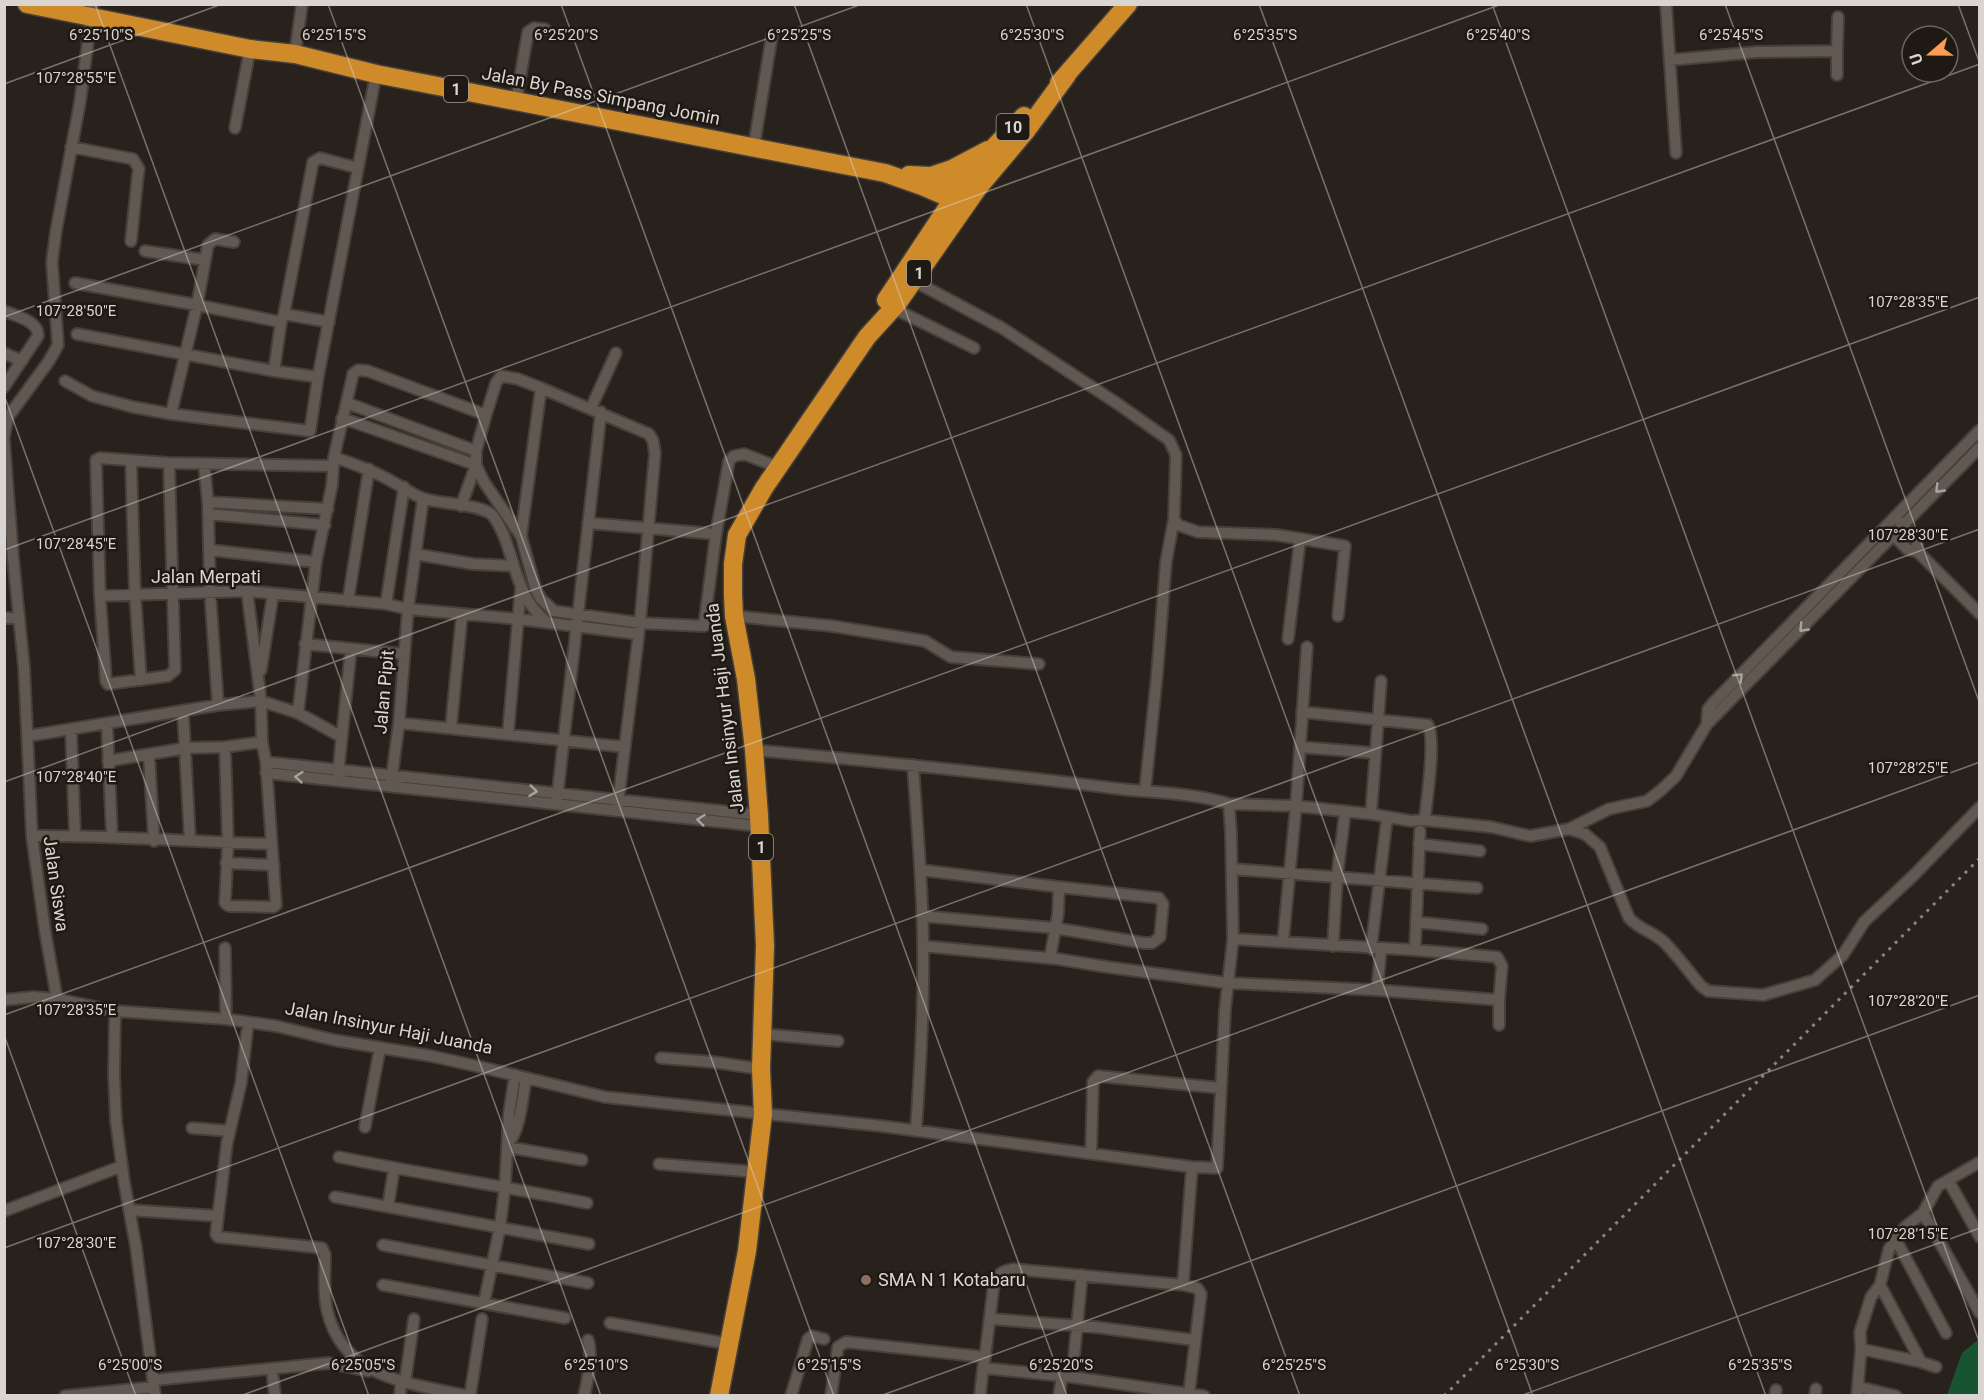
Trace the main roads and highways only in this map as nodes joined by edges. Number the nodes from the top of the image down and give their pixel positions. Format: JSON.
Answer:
{"nodes":[{"id":1,"x":27,"y":4,"type":"edge"},
{"id":2,"x":1128,"y":4,"type":"edge"},
{"id":3,"x":93,"y":11,"type":"edge"},
{"id":4,"x":1067,"y":75,"type":"junction"},
{"id":5,"x":995,"y":146,"type":"junction"},
{"id":6,"x":926,"y":181,"type":"junction"},
{"id":7,"x":965,"y":194,"type":"junction"},
{"id":8,"x":940,"y":218,"type":"junction"},
{"id":9,"x":867,"y":337,"type":"junction"},
{"id":10,"x":719,"y":1395,"type":"edge"}],
"edges":[{"from":1,"to":3,"type":"highway","name":"Jalan By Pass Simpang Jomin","number":"1"},
{"from":2,"to":4,"type":"highway","number":"10"},
{"from":3,"to":6,"type":"highway","name":"Jalan By Pass Simpang Jomin","number":"1"},
{"from":4,"to":5,"type":"highway","number":"10"},
{"from":4,"to":7,"type":"highway","number":"10"},
{"from":5,"to":6,"type":"highway"},
{"from":5,"to":7,"type":"highway","number":"10"},
{"from":6,"to":7,"type":"highway","name":"Jalan By Pass Simpang Jomin","number":"1"},
{"from":6,"to":8,"type":"highway"},
{"from":7,"to":8,"type":"highway","name":"Jalan Insinyur Haji Juanda","number":"10"},
{"from":7,"to":9,"type":"highway","name":"Jalan Insinyur Haji Juanda","number":"1"},
{"from":8,"to":9,"type":"highway","name":"Jalan Insinyur Haji Juanda","number":"1"},
{"from":9,"to":10,"type":"highway","name":"Jalan Insinyur Haji Juanda","number":"1"}]}
